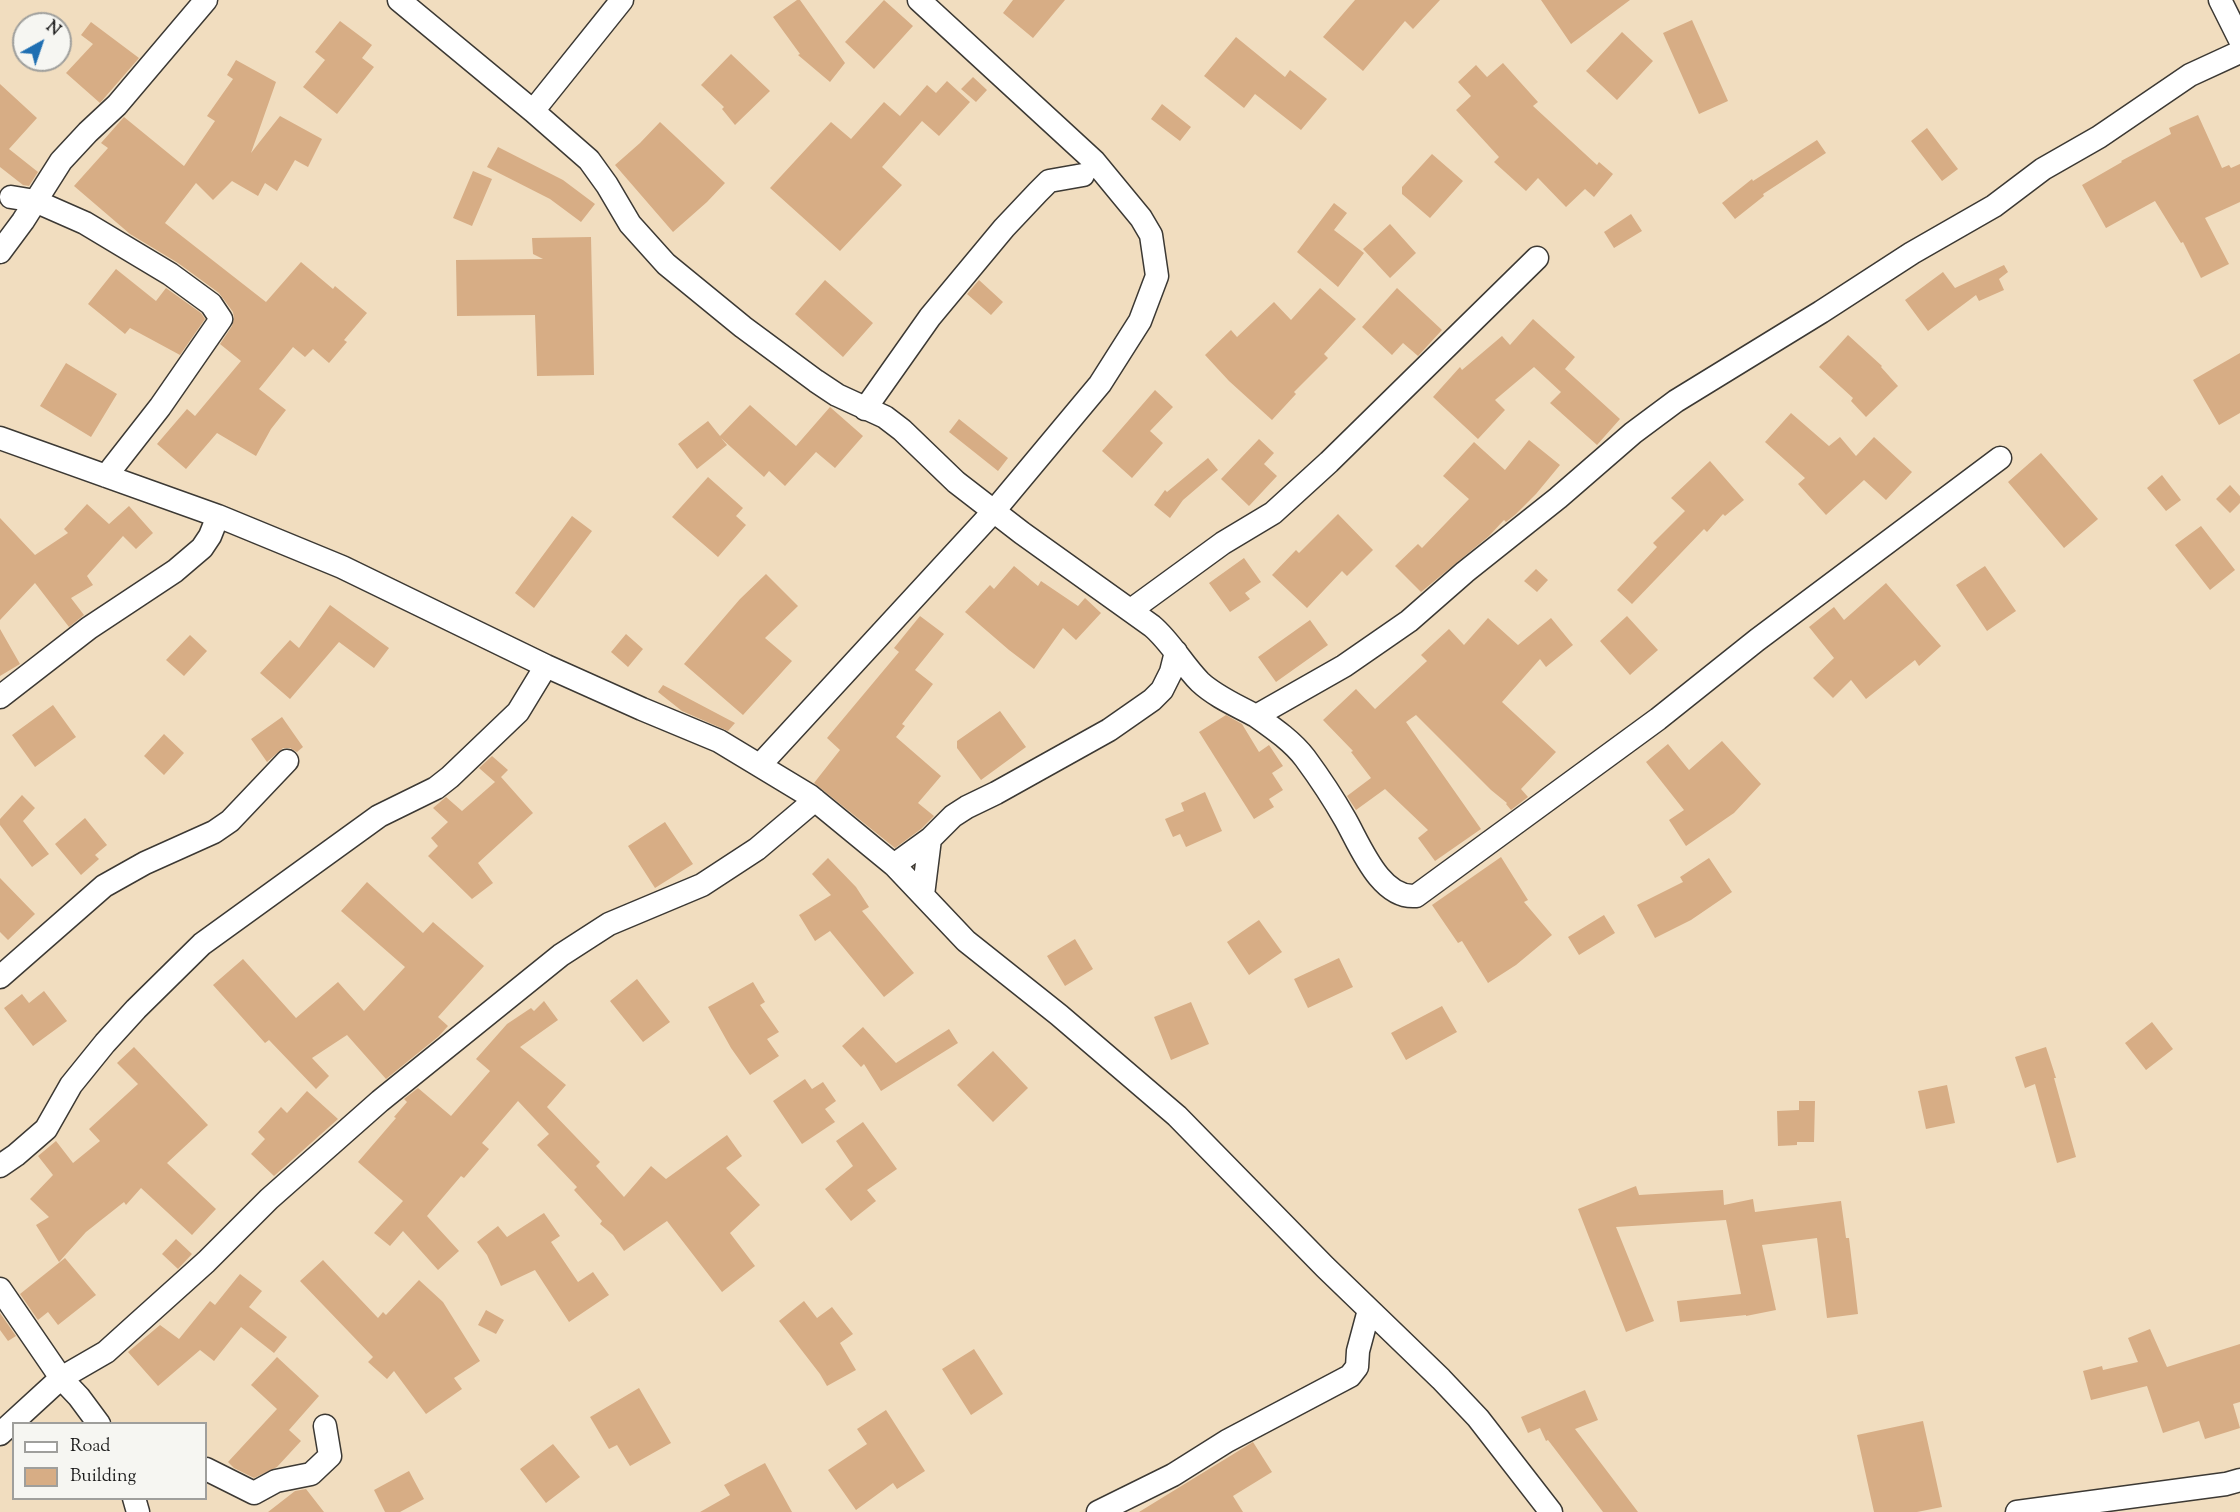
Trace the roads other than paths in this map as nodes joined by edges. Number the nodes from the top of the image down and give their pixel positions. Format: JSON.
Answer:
{"nodes":[{"id":1,"x":206,"y":0,"type":"edge"},
{"id":2,"x":399,"y":0,"type":"edge"},
{"id":3,"x":622,"y":0,"type":"edge"},
{"id":4,"x":919,"y":0,"type":"edge"},
{"id":5,"x":2220,"y":0,"type":"edge"},
{"id":6,"x":2240,"y":40,"type":"edge"},
{"id":7,"x":2240,"y":52,"type":"edge"},
{"id":8,"x":533,"y":111,"type":"junction"},
{"id":9,"x":1083,"y":175,"type":"dead end"},
{"id":10,"x":6,"y":192,"type":"edge"},
{"id":11,"x":35,"y":201,"type":"junction"},
{"id":12,"x":23,"y":221,"type":"junction"},
{"id":13,"x":0,"y":252,"type":"edge"},
{"id":14,"x":1537,"y":258,"type":"dead end"},
{"id":15,"x":864,"y":409,"type":"junction"},
{"id":16,"x":0,"y":438,"type":"edge"},
{"id":17,"x":2000,"y":458,"type":"dead end"},
{"id":18,"x":106,"y":476,"type":"junction"},
{"id":19,"x":994,"y":511,"type":"junction"},
{"id":20,"x":218,"y":516,"type":"junction"},
{"id":21,"x":1131,"y":610,"type":"junction"},
{"id":22,"x":1176,"y":652,"type":"junction"},
{"id":23,"x":546,"y":666,"type":"junction"},
{"id":24,"x":1201,"y":683,"type":"junction"},
{"id":25,"x":1162,"y":690,"type":"junction"},
{"id":26,"x":0,"y":697,"type":"edge"},
{"id":27,"x":1257,"y":716,"type":"junction"},
{"id":28,"x":287,"y":761,"type":"dead end"},
{"id":29,"x":760,"y":765,"type":"junction"},
{"id":30,"x":815,"y":800,"type":"junction"},
{"id":31,"x":930,"y":839,"type":"junction"},
{"id":32,"x":894,"y":865,"type":"junction"},
{"id":33,"x":923,"y":895,"type":"junction"},
{"id":34,"x":0,"y":977,"type":"edge"},
{"id":35,"x":0,"y":1166,"type":"edge"},
{"id":36,"x":0,"y":1289,"type":"edge"},
{"id":37,"x":1370,"y":1310,"type":"junction"},
{"id":38,"x":61,"y":1378,"type":"junction"},
{"id":39,"x":13,"y":1422,"type":"edge"},
{"id":40,"x":98,"y":1422,"type":"edge"},
{"id":41,"x":12,"y":1423,"type":"edge"},
{"id":42,"x":325,"y":1425,"type":"dead end"},
{"id":43,"x":0,"y":1434,"type":"edge"},
{"id":44,"x":207,"y":1469,"type":"edge"},
{"id":45,"x":2240,"y":1480,"type":"edge"},
{"id":46,"x":1098,"y":1512,"type":"edge"},
{"id":47,"x":1551,"y":1512,"type":"edge"},
{"id":48,"x":2017,"y":1512,"type":"edge"}],
"edges":[{"from":1,"to":11,"type":"street"},
{"from":2,"to":8,"type":"street"},
{"from":3,"to":8,"type":"street"},
{"from":4,"to":19,"type":"street"},
{"from":5,"to":6,"type":"street"},
{"from":7,"to":27,"type":"street"},
{"from":8,"to":15,"type":"street"},
{"from":9,"to":15,"type":"street"},
{"from":10,"to":11,"type":"street"},
{"from":10,"to":12,"type":"street"},
{"from":11,"to":12,"type":"street"},
{"from":11,"to":18,"type":"street"},
{"from":12,"to":13,"type":"street"},
{"from":14,"to":21,"type":"street"},
{"from":15,"to":19,"type":"street"},
{"from":16,"to":18,"type":"street"},
{"from":17,"to":27,"type":"street"},
{"from":18,"to":20,"type":"street"},
{"from":19,"to":21,"type":"street"},
{"from":19,"to":29,"type":"street"},
{"from":20,"to":23,"type":"street"},
{"from":20,"to":26,"type":"street"},
{"from":21,"to":22,"type":"street"},
{"from":22,"to":24,"type":"street"},
{"from":22,"to":25,"type":"street"},
{"from":23,"to":29,"type":"street"},
{"from":23,"to":35,"type":"street"},
{"from":24,"to":25,"type":"street"},
{"from":24,"to":27,"type":"street"},
{"from":25,"to":31,"type":"street"},
{"from":28,"to":34,"type":"street"},
{"from":29,"to":30,"type":"street"},
{"from":30,"to":32,"type":"street"},
{"from":30,"to":38,"type":"street"},
{"from":31,"to":32,"type":"street"},
{"from":31,"to":33,"type":"street"},
{"from":32,"to":33,"type":"street"},
{"from":33,"to":37,"type":"street"},
{"from":36,"to":38,"type":"street"},
{"from":37,"to":46,"type":"street"},
{"from":37,"to":47,"type":"street"},
{"from":38,"to":39,"type":"street"},
{"from":38,"to":40,"type":"street"},
{"from":41,"to":43,"type":"street"},
{"from":42,"to":44,"type":"street"},
{"from":45,"to":48,"type":"street"}]}
